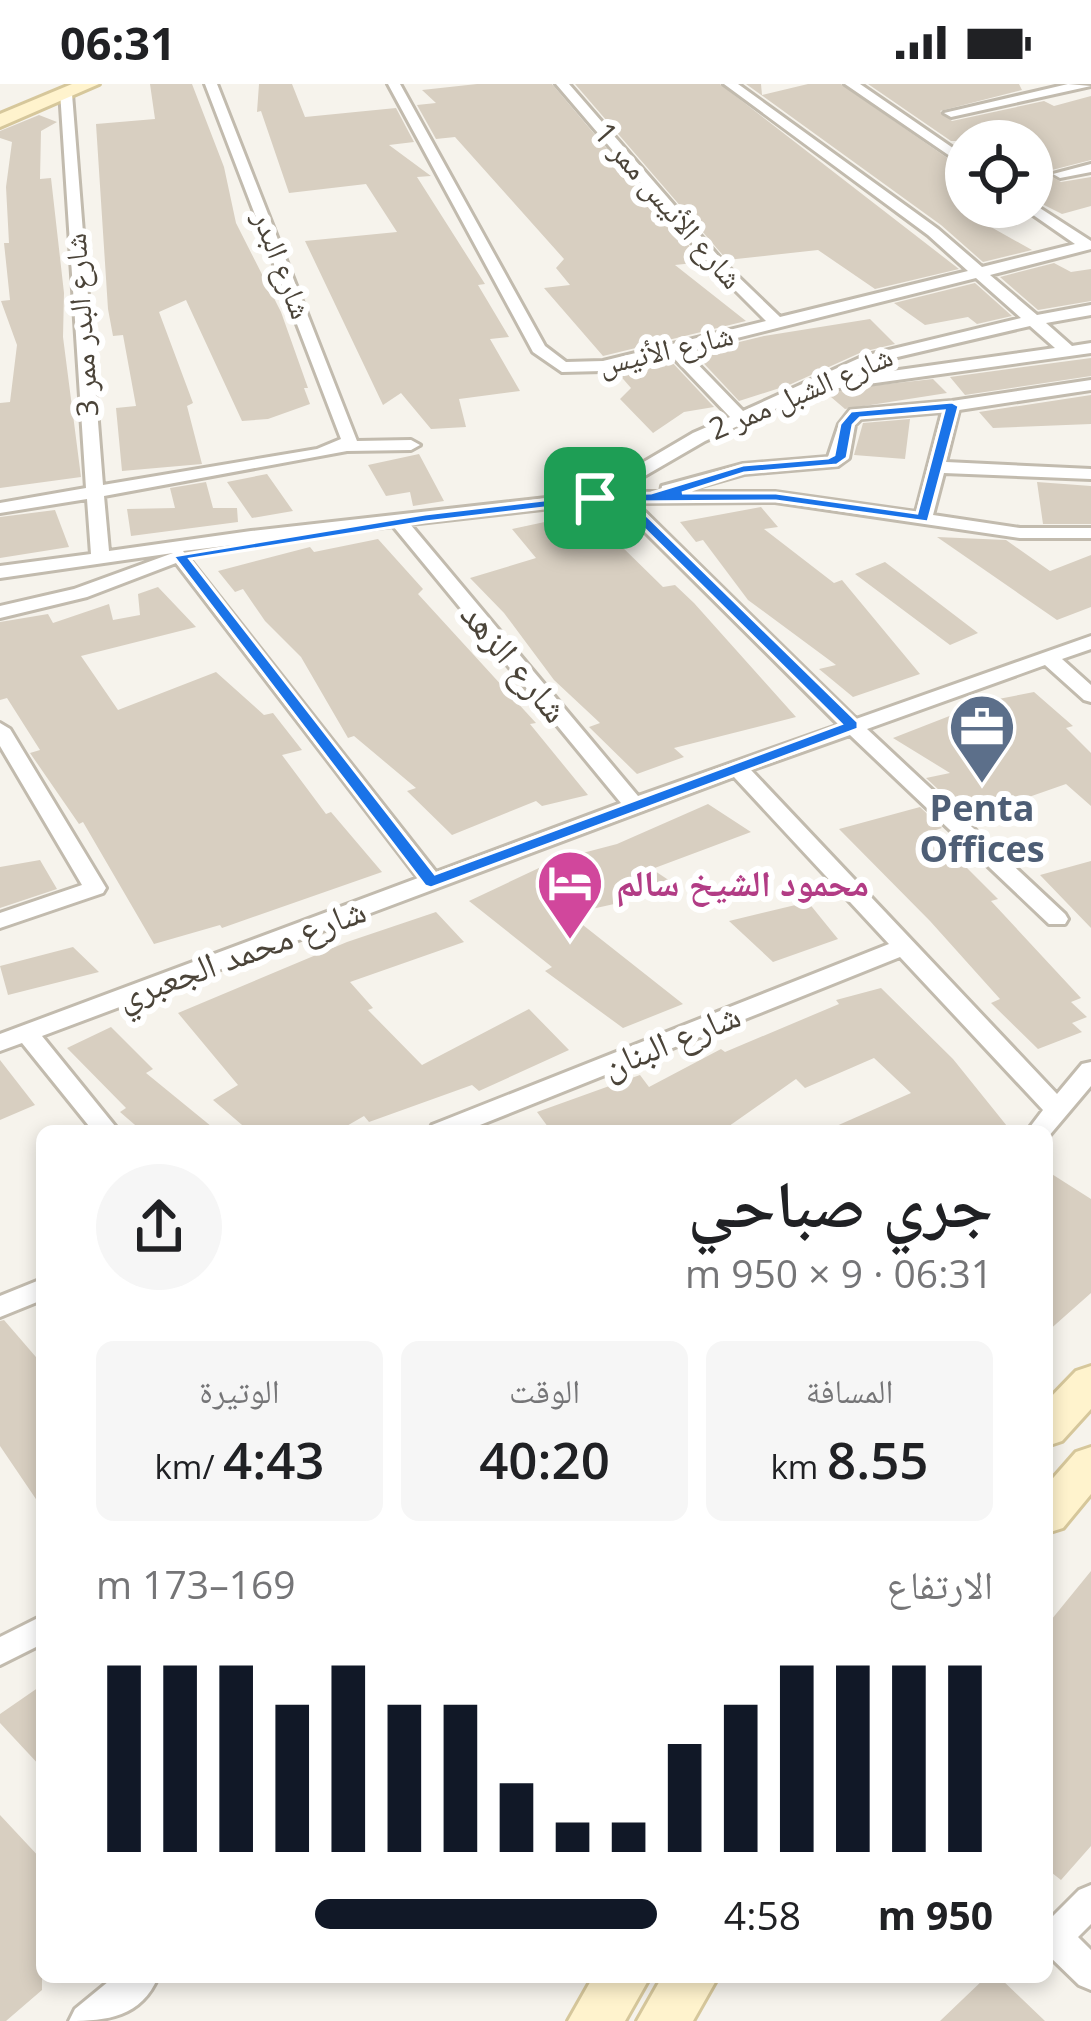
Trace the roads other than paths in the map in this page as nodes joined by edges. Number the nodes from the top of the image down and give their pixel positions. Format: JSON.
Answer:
{"nodes":[{"id":1,"x":89,"y":84,"type":"edge"},
{"id":2,"x":212,"y":84,"type":"edge"},
{"id":3,"x":414,"y":84,"type":"edge"},
{"id":4,"x":562,"y":84,"type":"edge"},
{"id":5,"x":730,"y":84,"type":"edge"},
{"id":6,"x":851,"y":84,"type":"edge"},
{"id":7,"x":1086,"y":84,"type":"edge"},
{"id":8,"x":395,"y":85,"type":"edge"},
{"id":9,"x":65,"y":94,"type":"junction"},
{"id":10,"x":951,"y":113,"type":"dead end"},
{"id":11,"x":0,"y":121,"type":"edge"},
{"id":12,"x":945,"y":149,"type":"edge"},
{"id":13,"x":1091,"y":168,"type":"edge"},
{"id":14,"x":1060,"y":174,"type":"dead end"},
{"id":15,"x":1053,"y":222,"type":"edge"},
{"id":16,"x":1089,"y":246,"type":"edge"},
{"id":17,"x":980,"y":272,"type":"junction"},
{"id":18,"x":1091,"y":310,"type":"edge"},
{"id":19,"x":1036,"y":321,"type":"junction"},
{"id":20,"x":778,"y":324,"type":"junction"},
{"id":21,"x":1091,"y":348,"type":"edge"},
{"id":22,"x":673,"y":349,"type":"junction"},
{"id":23,"x":1068,"y":352,"type":"junction"},
{"id":24,"x":1091,"y":385,"type":"edge"},
{"id":25,"x":817,"y":386,"type":"junction"},
{"id":26,"x":952,"y":406,"type":"junction"},
{"id":27,"x":741,"y":419,"type":"junction"},
{"id":28,"x":411,"y":445,"type":"dead end"},
{"id":29,"x":346,"y":446,"type":"junction"},
{"id":30,"x":934,"y":467,"type":"junction"},
{"id":31,"x":1091,"y":474,"type":"edge"},
{"id":32,"x":93,"y":494,"type":"junction"},
{"id":33,"x":620,"y":497,"type":"junction"},
{"id":34,"x":652,"y":497,"type":"junction"},
{"id":35,"x":595,"y":498,"type":"junction"},
{"id":36,"x":0,"y":508,"type":"edge"},
{"id":37,"x":923,"y":519,"type":"junction"},
{"id":38,"x":399,"y":522,"type":"junction"},
{"id":39,"x":1091,"y":533,"type":"edge"},
{"id":40,"x":253,"y":540,"type":"junction"},
{"id":41,"x":100,"y":556,"type":"junction"},
{"id":42,"x":180,"y":556,"type":"junction"},
{"id":43,"x":0,"y":572,"type":"edge"},
{"id":44,"x":0,"y":612,"type":"edge"},
{"id":45,"x":1091,"y":641,"type":"edge"},
{"id":46,"x":1048,"y":657,"type":"junction"},
{"id":47,"x":1091,"y":696,"type":"edge"},
{"id":48,"x":852,"y":726,"type":"junction"},
{"id":49,"x":0,"y":729,"type":"edge"},
{"id":50,"x":737,"y":768,"type":"junction"},
{"id":51,"x":634,"y":805,"type":"junction"},
{"id":52,"x":431,"y":882,"type":"junction"},
{"id":53,"x":1057,"y":919,"type":"dead end"},
{"id":54,"x":0,"y":921,"type":"edge"},
{"id":55,"x":901,"y":948,"type":"junction"},
{"id":56,"x":27,"y":1033,"type":"junction"},
{"id":57,"x":0,"y":1043,"type":"edge"},
{"id":58,"x":1091,"y":1070,"type":"edge"},
{"id":59,"x":1057,"y":1110,"type":"junction"},
{"id":60,"x":102,"y":1125,"type":"edge"},
{"id":61,"x":456,"y":1125,"type":"edge"},
{"id":62,"x":1045,"y":1125,"type":"edge"},
{"id":63,"x":36,"y":1291,"type":"edge"},
{"id":64,"x":0,"y":1306,"type":"edge"},
{"id":65,"x":1091,"y":1382,"type":"edge"},
{"id":66,"x":1053,"y":1423,"type":"edge"},
{"id":67,"x":1091,"y":1464,"type":"edge"},
{"id":68,"x":1053,"y":1508,"type":"edge"},
{"id":69,"x":36,"y":1632,"type":"edge"},
{"id":70,"x":0,"y":1652,"type":"edge"},
{"id":71,"x":1091,"y":1901,"type":"edge"},
{"id":72,"x":1053,"y":1932,"type":"edge"},
{"id":73,"x":1053,"y":1937,"type":"edge"},
{"id":74,"x":1091,"y":1973,"type":"edge"},
{"id":75,"x":134,"y":1983,"type":"edge"},
{"id":76,"x":620,"y":1983,"type":"edge"},
{"id":77,"x":688,"y":1983,"type":"edge"},
{"id":78,"x":87,"y":2021,"type":"edge"},
{"id":79,"x":594,"y":2021,"type":"edge"},
{"id":80,"x":663,"y":2021,"type":"edge"}],
"edges":[{"from":1,"to":9,"type":"street"},
{"from":2,"to":29,"type":"street","name":"شارع البدر"},
{"from":3,"to":8,"type":"street"},
{"from":4,"to":20,"type":"street","name":"شارع الأنيس ممر 1"},
{"from":5,"to":17,"type":"street"},
{"from":6,"to":12,"type":"street"},
{"from":7,"to":10,"type":"street"},
{"from":8,"to":22,"type":"street","name":"شارع الأنيس"},
{"from":9,"to":11,"type":"street"},
{"from":9,"to":32,"type":"street","name":"شارع البدر ممر 3"},
{"from":13,"to":14,"type":"street"},
{"from":15,"to":16,"type":"street"},
{"from":16,"to":17,"type":"street","name":"شارع الأنيس"},
{"from":17,"to":19,"type":"street"},
{"from":17,"to":20,"type":"street","name":"شارع الأنيس"},
{"from":18,"to":19,"type":"street","name":"شارع الشبل ممر 2"},
{"from":19,"to":23,"type":"street"},
{"from":19,"to":25,"type":"street","name":"شارع الشبل ممر 2"},
{"from":20,"to":22,"type":"street","name":"شارع الأنيس"},
{"from":21,"to":23,"type":"street"},
{"from":22,"to":27,"type":"street"},
{"from":23,"to":25,"type":"street"},
{"from":24,"to":26,"type":"street"},
{"from":25,"to":27,"type":"street","name":"شارع الشبل ممر 2"},
{"from":26,"to":30,"type":"street"},
{"from":26,"to":34,"type":"street"},
{"from":27,"to":35,"type":"street","name":"شارع الشبل ممر 2"},
{"from":28,"to":29,"type":"street"},
{"from":29,"to":32,"type":"street"},
{"from":30,"to":31,"type":"street"},
{"from":30,"to":37,"type":"street"},
{"from":32,"to":36,"type":"street"},
{"from":32,"to":41,"type":"street","name":"شارع البدر ممر 3"},
{"from":33,"to":34,"type":"street"},
{"from":33,"to":35,"type":"street"},
{"from":33,"to":48,"type":"street"},
{"from":34,"to":37,"type":"street"},
{"from":35,"to":38,"type":"street"},
{"from":37,"to":39,"type":"street"},
{"from":38,"to":40,"type":"street"},
{"from":38,"to":51,"type":"street","name":"شارع الزهد"},
{"from":40,"to":41,"type":"street"},
{"from":40,"to":42,"type":"street"},
{"from":41,"to":43,"type":"street"},
{"from":42,"to":44,"type":"street"},
{"from":42,"to":52,"type":"street"},
{"from":45,"to":46,"type":"street","name":"شارع محمد الجعبري"},
{"from":46,"to":47,"type":"street"},
{"from":46,"to":48,"type":"street","name":"شارع محمد الجعبري"},
{"from":48,"to":50,"type":"street","name":"شارع محمد الجعبري"},
{"from":48,"to":53,"type":"street"},
{"from":49,"to":54,"type":"street"},
{"from":50,"to":51,"type":"street","name":"شارع محمد الجعبري"},
{"from":50,"to":55,"type":"street"},
{"from":51,"to":52,"type":"street","name":"شارع محمد الجعبري"},
{"from":52,"to":56,"type":"street","name":"شارع محمد الجعبري"},
{"from":55,"to":59,"type":"street"},
{"from":55,"to":61,"type":"street","name":"شارع البنان"},
{"from":56,"to":57,"type":"street","name":"شارع محمد الجعبري"},
{"from":56,"to":60,"type":"street"},
{"from":58,"to":59,"type":"street"},
{"from":59,"to":62,"type":"street"},
{"from":63,"to":64,"type":"street"},
{"from":65,"to":66,"type":"street"},
{"from":67,"to":68,"type":"street"},
{"from":69,"to":70,"type":"street"},
{"from":71,"to":72,"type":"street"},
{"from":73,"to":74,"type":"street"},
{"from":75,"to":78,"type":"street"},
{"from":76,"to":79,"type":"street"},
{"from":77,"to":80,"type":"street"}]}
